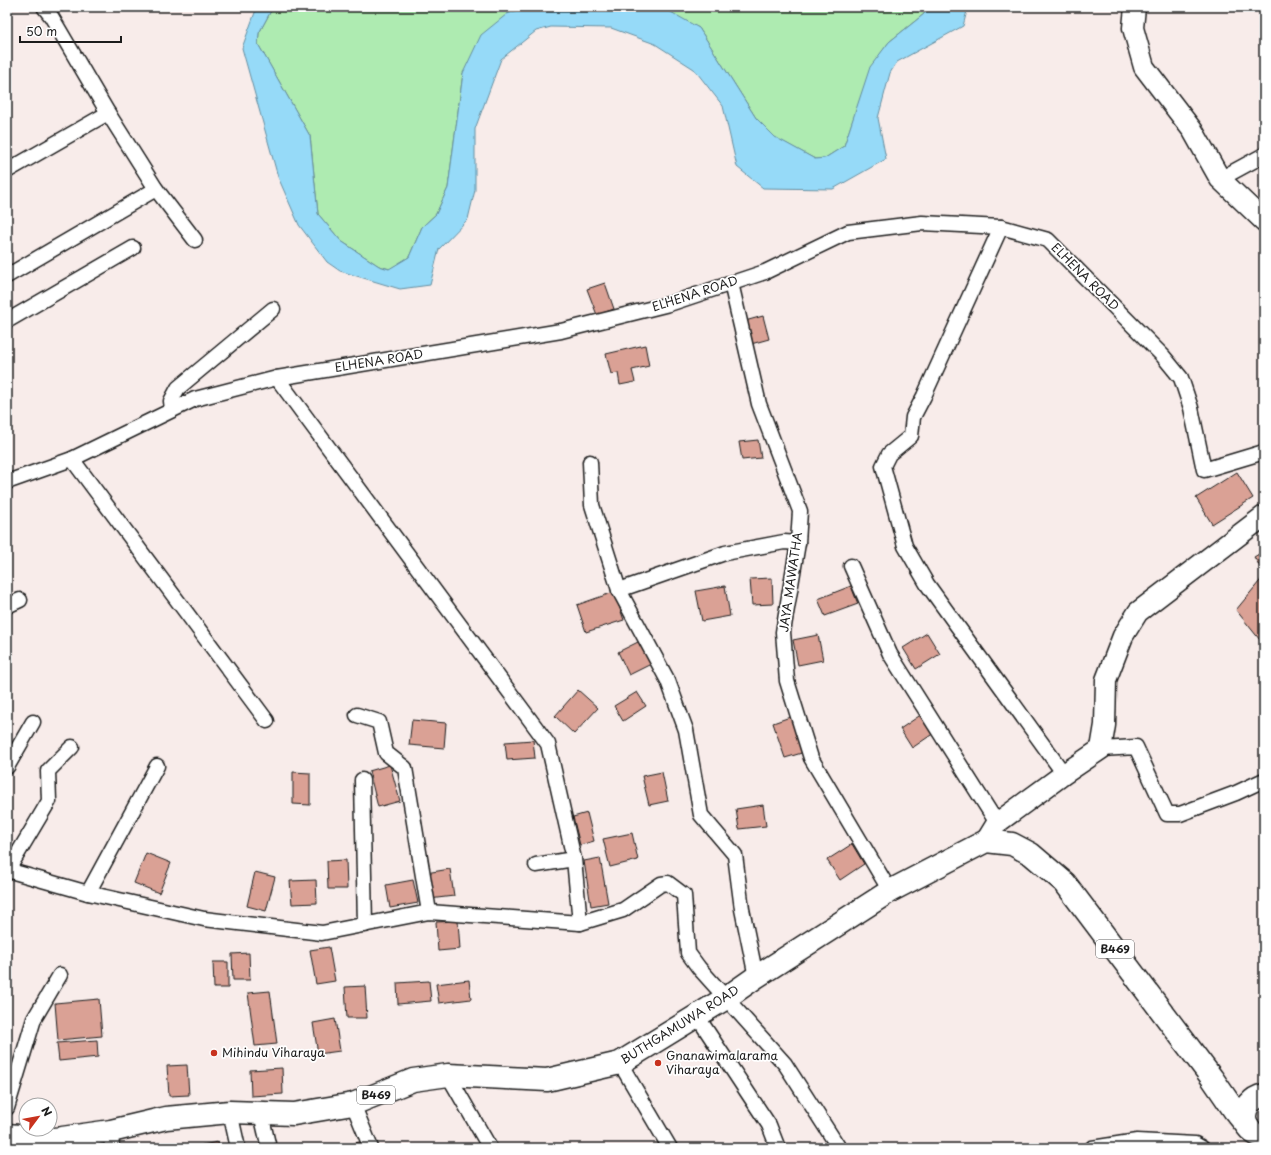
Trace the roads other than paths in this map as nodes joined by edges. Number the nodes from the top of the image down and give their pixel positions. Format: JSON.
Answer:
{"nodes":[{"id":1,"x":44,"y":7,"type":"edge"},
{"id":2,"x":1135,"y":7,"type":"edge"},
{"id":3,"x":108,"y":113,"type":"junction"},
{"id":4,"x":1264,"y":155,"type":"edge"},
{"id":5,"x":7,"y":172,"type":"edge"},
{"id":6,"x":1220,"y":179,"type":"junction"},
{"id":7,"x":156,"y":189,"type":"junction"},
{"id":8,"x":1264,"y":221,"type":"edge"},
{"id":9,"x":1001,"y":227,"type":"junction"},
{"id":10,"x":195,"y":240,"type":"dead end"},
{"id":11,"x":133,"y":248,"type":"dead end"},
{"id":12,"x":7,"y":276,"type":"edge"},
{"id":13,"x":731,"y":283,"type":"junction"},
{"id":14,"x":273,"y":309,"type":"dead end"},
{"id":15,"x":7,"y":321,"type":"edge"},
{"id":16,"x":277,"y":378,"type":"junction"},
{"id":17,"x":172,"y":410,"type":"junction"},
{"id":18,"x":1264,"y":452,"type":"edge"},
{"id":19,"x":72,"y":459,"type":"junction"},
{"id":20,"x":590,"y":462,"type":"dead end"},
{"id":21,"x":7,"y":482,"type":"edge"},
{"id":22,"x":1264,"y":516,"type":"edge"},
{"id":23,"x":798,"y":543,"type":"junction"},
{"id":24,"x":851,"y":566,"type":"dead end"},
{"id":25,"x":619,"y":590,"type":"junction"},
{"id":26,"x":20,"y":600,"type":"dead end"},
{"id":27,"x":7,"y":606,"type":"edge"},
{"id":28,"x":357,"y":715,"type":"dead end"},
{"id":29,"x":268,"y":721,"type":"dead end"},
{"id":30,"x":34,"y":722,"type":"dead end"},
{"id":31,"x":72,"y":747,"type":"dead end"},
{"id":32,"x":1101,"y":749,"type":"junction"},
{"id":33,"x":157,"y":766,"type":"dead end"},
{"id":34,"x":7,"y":767,"type":"edge"},
{"id":35,"x":1064,"y":774,"type":"junction"},
{"id":36,"x":362,"y":780,"type":"dead end"},
{"id":37,"x":1264,"y":780,"type":"edge"},
{"id":38,"x":991,"y":832,"type":"junction"},
{"id":39,"x":574,"y":859,"type":"junction"},
{"id":40,"x":536,"y":864,"type":"dead end"},
{"id":41,"x":8,"y":870,"type":"edge"},
{"id":42,"x":890,"y":891,"type":"junction"},
{"id":43,"x":88,"y":893,"type":"junction"},
{"id":44,"x":428,"y":912,"type":"junction"},
{"id":45,"x":580,"y":923,"type":"junction"},
{"id":46,"x":365,"y":925,"type":"junction"},
{"id":47,"x":60,"y":975,"type":"dead end"},
{"id":48,"x":756,"y":977,"type":"junction"},
{"id":49,"x":726,"y":998,"type":"junction"},
{"id":50,"x":697,"y":1016,"type":"junction"},
{"id":51,"x":620,"y":1063,"type":"junction"},
{"id":52,"x":448,"y":1075,"type":"junction"},
{"id":53,"x":1212,"y":1078,"type":"junction"},
{"id":54,"x":1260,"y":1096,"type":"edge"},
{"id":55,"x":353,"y":1104,"type":"junction"},
{"id":56,"x":7,"y":1108,"type":"edge"},
{"id":57,"x":230,"y":1112,"type":"junction"},
{"id":58,"x":261,"y":1114,"type":"junction"},
{"id":59,"x":7,"y":1134,"type":"edge"},
{"id":60,"x":1253,"y":1135,"type":"edge"},
{"id":61,"x":112,"y":1140,"type":"edge"},
{"id":62,"x":238,"y":1148,"type":"edge"},
{"id":63,"x":269,"y":1148,"type":"edge"},
{"id":64,"x":371,"y":1148,"type":"edge"},
{"id":65,"x":490,"y":1148,"type":"edge"},
{"id":66,"x":670,"y":1148,"type":"edge"},
{"id":67,"x":778,"y":1148,"type":"edge"},
{"id":68,"x":838,"y":1148,"type":"edge"},
{"id":69,"x":1092,"y":1148,"type":"edge"},
{"id":70,"x":1202,"y":1148,"type":"edge"}],
"edges":[{"from":1,"to":3,"type":"street"},
{"from":2,"to":6,"type":"street"},
{"from":3,"to":5,"type":"street"},
{"from":3,"to":7,"type":"street"},
{"from":4,"to":6,"type":"street"},
{"from":6,"to":8,"type":"street"},
{"from":7,"to":10,"type":"street"},
{"from":7,"to":12,"type":"street"},
{"from":9,"to":13,"type":"street","name":"ELHENA ROAD"},
{"from":9,"to":18,"type":"street","name":"ELHENA ROAD"},
{"from":9,"to":35,"type":"street"},
{"from":11,"to":15,"type":"street"},
{"from":13,"to":16,"type":"street","name":"ELHENA ROAD"},
{"from":13,"to":23,"type":"street","name":"JAYA MAWATHA"},
{"from":14,"to":17,"type":"street"},
{"from":16,"to":17,"type":"street","name":"ELHENA ROAD"},
{"from":16,"to":39,"type":"street"},
{"from":17,"to":19,"type":"street","name":"ELHENA ROAD"},
{"from":19,"to":21,"type":"street","name":"ELHENA ROAD"},
{"from":19,"to":29,"type":"street"},
{"from":20,"to":25,"type":"street"},
{"from":22,"to":32,"type":"street"},
{"from":23,"to":25,"type":"street"},
{"from":23,"to":42,"type":"street","name":"JAYA MAWATHA"},
{"from":24,"to":38,"type":"street"},
{"from":25,"to":48,"type":"street"},
{"from":26,"to":27,"type":"street"},
{"from":28,"to":44,"type":"street"},
{"from":30,"to":34,"type":"street"},
{"from":31,"to":41,"type":"street"},
{"from":32,"to":35,"type":"street"},
{"from":32,"to":37,"type":"street"},
{"from":33,"to":43,"type":"street"},
{"from":35,"to":38,"type":"street"},
{"from":36,"to":46,"type":"street"},
{"from":38,"to":42,"type":"main road","name":"BUTHGAMUWA ROAD","number":"B469"},
{"from":38,"to":53,"type":"main road","number":"B469"},
{"from":39,"to":40,"type":"street"},
{"from":39,"to":45,"type":"street"},
{"from":41,"to":43,"type":"street"},
{"from":42,"to":48,"type":"main road","name":"BUTHGAMUWA ROAD","number":"B469"},
{"from":43,"to":46,"type":"street"},
{"from":44,"to":45,"type":"street"},
{"from":44,"to":46,"type":"street"},
{"from":45,"to":49,"type":"street"},
{"from":47,"to":56,"type":"street"},
{"from":48,"to":49,"type":"main road","name":"BUTHGAMUWA ROAD","number":"B469"},
{"from":49,"to":50,"type":"main road","name":"BUTHGAMUWA ROAD","number":"B469"},
{"from":49,"to":68,"type":"street"},
{"from":50,"to":51,"type":"main road","name":"BUTHGAMUWA ROAD","number":"B469"},
{"from":50,"to":67,"type":"street"},
{"from":51,"to":52,"type":"main road","name":"BUTHGAMUWA ROAD","number":"B469"},
{"from":51,"to":66,"type":"street"},
{"from":52,"to":55,"type":"main road","name":"BUTHGAMUWA ROAD","number":"B469"},
{"from":52,"to":65,"type":"street"},
{"from":53,"to":54,"type":"main road","number":"B469"},
{"from":53,"to":60,"type":"main road","number":"B469"},
{"from":54,"to":60,"type":"main road"},
{"from":55,"to":58,"type":"main road","name":"BUTHGAMUWA ROAD","number":"B469"},
{"from":55,"to":64,"type":"street"},
{"from":57,"to":58,"type":"main road","name":"BUTHGAMUWA ROAD","number":"B469"},
{"from":57,"to":61,"type":"main road","name":"BUTHGAMUWA ROAD","number":"B469"},
{"from":57,"to":62,"type":"street"},
{"from":58,"to":63,"type":"street"},
{"from":59,"to":61,"type":"main road","name":"BUTHGAMUWA ROAD","number":"B469"},
{"from":69,"to":70,"type":"street"}]}
